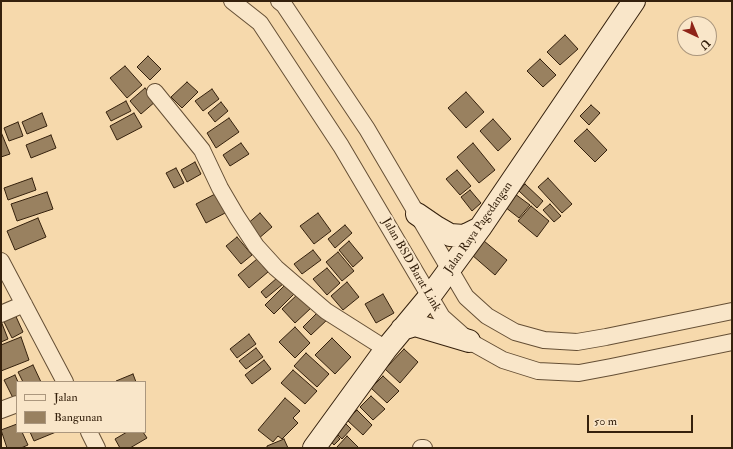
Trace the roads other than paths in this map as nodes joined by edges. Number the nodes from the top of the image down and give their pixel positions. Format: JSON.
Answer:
{"nodes":[{"id":1,"x":232,"y":1,"type":"edge"},
{"id":2,"x":279,"y":1,"type":"edge"},
{"id":3,"x":634,"y":1,"type":"edge"},
{"id":4,"x":155,"y":92,"type":"dead end"},
{"id":5,"x":417,"y":214,"type":"junction"},
{"id":6,"x":480,"y":228,"type":"junction"},
{"id":7,"x":1,"y":261,"type":"edge"},
{"id":8,"x":450,"y":270,"type":"junction"},
{"id":9,"x":430,"y":296,"type":"junction"},
{"id":10,"x":24,"y":304,"type":"junction"},
{"id":11,"x":732,"y":311,"type":"edge"},
{"id":12,"x":1,"y":314,"type":"edge"},
{"id":13,"x":402,"y":329,"type":"junction"},
{"id":14,"x":469,"y":341,"type":"junction"},
{"id":15,"x":732,"y":342,"type":"edge"},
{"id":16,"x":386,"y":349,"type":"junction"},
{"id":17,"x":64,"y":381,"type":"edge"},
{"id":18,"x":16,"y":404,"type":"edge"},
{"id":19,"x":1,"y":410,"type":"edge"},
{"id":20,"x":90,"y":433,"type":"edge"},
{"id":21,"x":97,"y":448,"type":"edge"},
{"id":22,"x":314,"y":448,"type":"edge"}],
"edges":[{"from":1,"to":9,"type":"street","name":"Jalan BSD Barat Link"},
{"from":2,"to":5,"type":"street"},
{"from":3,"to":6,"type":"street","name":"Jalan Raya Pagedangan"},
{"from":4,"to":16,"type":"street"},
{"from":5,"to":6,"type":"street"},
{"from":5,"to":8,"type":"street"},
{"from":6,"to":8,"type":"street","name":"Jalan Raya Pagedangan"},
{"from":7,"to":10,"type":"street"},
{"from":8,"to":9,"type":"street","name":"Jalan Raya Pagedangan"},
{"from":8,"to":11,"type":"street"},
{"from":9,"to":13,"type":"street","name":"Jalan Raya Pagedangan"},
{"from":9,"to":14,"type":"street","name":"Jalan BSD Barat Link"},
{"from":10,"to":12,"type":"street"},
{"from":10,"to":17,"type":"street"},
{"from":13,"to":14,"type":"street"},
{"from":13,"to":16,"type":"street","name":"Jalan Raya Pagedangan"},
{"from":14,"to":15,"type":"street","name":"Jalan BSD Barat Link"},
{"from":16,"to":22,"type":"street","name":"Jalan Raya Pagedangan"},
{"from":18,"to":19,"type":"street"},
{"from":20,"to":21,"type":"street"}]}
